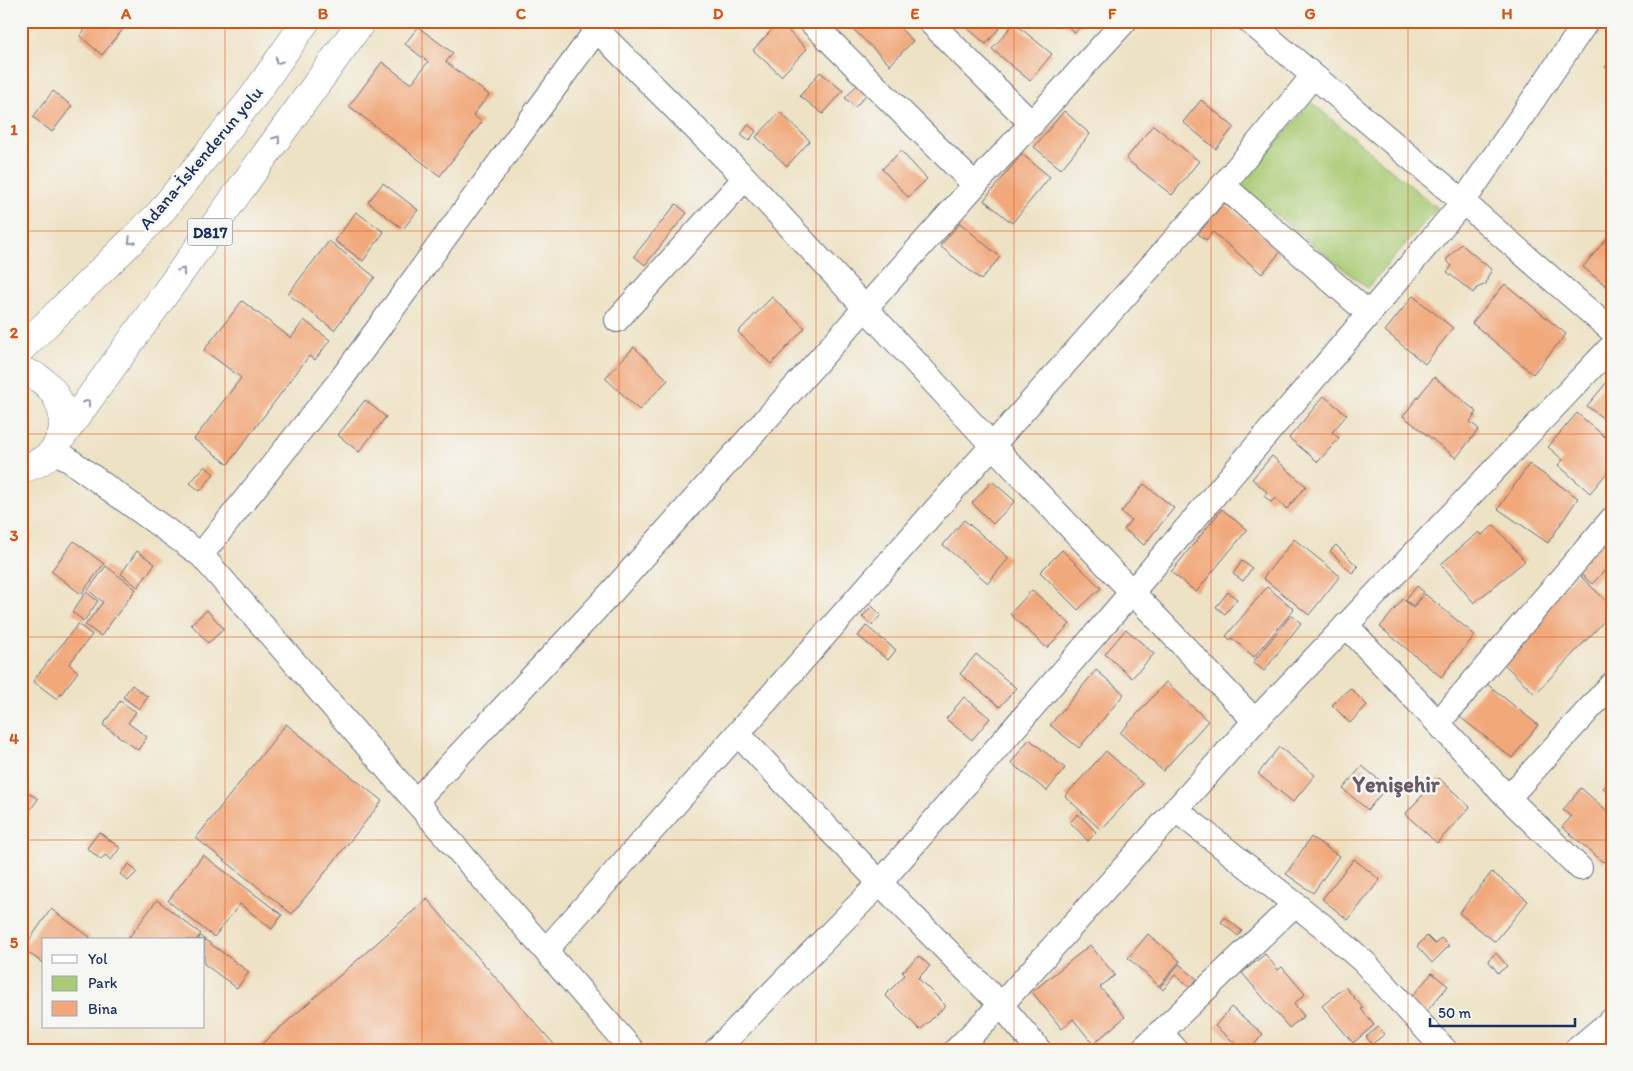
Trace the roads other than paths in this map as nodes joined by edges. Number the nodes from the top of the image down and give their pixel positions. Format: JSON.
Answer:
{"nodes":[{"id":1,"x":306,"y":21,"type":"edge"},
{"id":2,"x":362,"y":21,"type":"edge"},
{"id":3,"x":810,"y":21,"type":"edge"},
{"id":4,"x":929,"y":21,"type":"edge"},
{"id":5,"x":1125,"y":21,"type":"edge"},
{"id":6,"x":1249,"y":21,"type":"edge"},
{"id":7,"x":1587,"y":21,"type":"edge"},
{"id":8,"x":600,"y":25,"type":"edge"},
{"id":9,"x":1313,"y":76,"type":"junction"},
{"id":10,"x":1032,"y":124,"type":"junction"},
{"id":11,"x":745,"y":178,"type":"junction"},
{"id":12,"x":975,"y":185,"type":"junction"},
{"id":13,"x":1223,"y":185,"type":"junction"},
{"id":14,"x":1463,"y":202,"type":"junction"},
{"id":15,"x":866,"y":307,"type":"junction"},
{"id":16,"x":1369,"y":314,"type":"junction"},
{"id":17,"x":616,"y":320,"type":"dead end"},
{"id":18,"x":1612,"y":331,"type":"edge"},
{"id":19,"x":1612,"y":346,"type":"edge"},
{"id":20,"x":21,"y":349,"type":"edge"},
{"id":21,"x":21,"y":372,"type":"edge"},
{"id":22,"x":993,"y":446,"type":"junction"},
{"id":23,"x":54,"y":449,"type":"junction"},
{"id":24,"x":21,"y":469,"type":"edge"},
{"id":25,"x":21,"y":487,"type":"edge"},
{"id":26,"x":1612,"y":519,"type":"edge"},
{"id":27,"x":200,"y":555,"type":"junction"},
{"id":28,"x":1132,"y":592,"type":"junction"},
{"id":29,"x":1346,"y":625,"type":"junction"},
{"id":30,"x":1612,"y":684,"type":"edge"},
{"id":31,"x":1255,"y":721,"type":"junction"},
{"id":32,"x":1438,"y":723,"type":"junction"},
{"id":33,"x":738,"y":734,"type":"junction"},
{"id":34,"x":1508,"y":798,"type":"junction"},
{"id":35,"x":416,"y":801,"type":"junction"},
{"id":36,"x":1175,"y":809,"type":"junction"},
{"id":37,"x":1580,"y":868,"type":"dead end"},
{"id":38,"x":880,"y":883,"type":"junction"},
{"id":39,"x":1294,"y":904,"type":"junction"},
{"id":40,"x":546,"y":950,"type":"junction"},
{"id":41,"x":1001,"y":1005,"type":"junction"},
{"id":42,"x":1612,"y":1020,"type":"edge"},
{"id":43,"x":1160,"y":1032,"type":"junction"},
{"id":44,"x":632,"y":1050,"type":"edge"},
{"id":45,"x":716,"y":1050,"type":"edge"},
{"id":46,"x":956,"y":1050,"type":"edge"},
{"id":47,"x":1039,"y":1050,"type":"edge"},
{"id":48,"x":1142,"y":1050,"type":"edge"},
{"id":49,"x":1176,"y":1050,"type":"edge"},
{"id":50,"x":1445,"y":1050,"type":"edge"},
{"id":51,"x":1576,"y":1050,"type":"edge"}],
"edges":[{"from":1,"to":20,"type":"highway","name":"Adana-İskenderun yolu","number":"D817","one_way":true},
{"from":23,"to":2,"type":"highway","number":"D817","one_way":true},
{"from":3,"to":12,"type":"street"},
{"from":4,"to":10,"type":"street"},
{"from":5,"to":10,"type":"street"},
{"from":6,"to":9,"type":"street"},
{"from":7,"to":14,"type":"street"},
{"from":8,"to":11,"type":"street"},
{"from":8,"to":27,"type":"street"},
{"from":9,"to":13,"type":"street"},
{"from":9,"to":14,"type":"street"},
{"from":10,"to":12,"type":"street"},
{"from":11,"to":15,"type":"street"},
{"from":11,"to":17,"type":"street"},
{"from":12,"to":15,"type":"street"},
{"from":13,"to":16,"type":"street"},
{"from":13,"to":22,"type":"street"},
{"from":14,"to":16,"type":"street"},
{"from":14,"to":18,"type":"street"},
{"from":15,"to":22,"type":"street"},
{"from":15,"to":35,"type":"street"},
{"from":16,"to":28,"type":"street"},
{"from":19,"to":29,"type":"street"},
{"from":21,"to":23,"type":"highway"},
{"from":22,"to":28,"type":"street"},
{"from":22,"to":33,"type":"street"},
{"from":23,"to":24,"type":"highway"},
{"from":23,"to":25,"type":"highway","number":"D817"},
{"from":23,"to":27,"type":"street"},
{"from":26,"to":32,"type":"street"},
{"from":27,"to":35,"type":"street"},
{"from":28,"to":31,"type":"street"},
{"from":28,"to":38,"type":"street"},
{"from":29,"to":31,"type":"street"},
{"from":29,"to":32,"type":"street"},
{"from":30,"to":34,"type":"street"},
{"from":31,"to":36,"type":"street"},
{"from":32,"to":34,"type":"street"},
{"from":33,"to":38,"type":"street"},
{"from":33,"to":40,"type":"street"},
{"from":34,"to":37,"type":"street"},
{"from":35,"to":40,"type":"street"},
{"from":36,"to":39,"type":"street"},
{"from":36,"to":41,"type":"street"},
{"from":38,"to":41,"type":"street"},
{"from":38,"to":45,"type":"street"},
{"from":39,"to":43,"type":"street"},
{"from":39,"to":50,"type":"street"},
{"from":40,"to":44,"type":"street"},
{"from":41,"to":46,"type":"street"},
{"from":41,"to":47,"type":"street"},
{"from":42,"to":51,"type":"street"},
{"from":43,"to":48,"type":"street"},
{"from":43,"to":49,"type":"street"}]}
